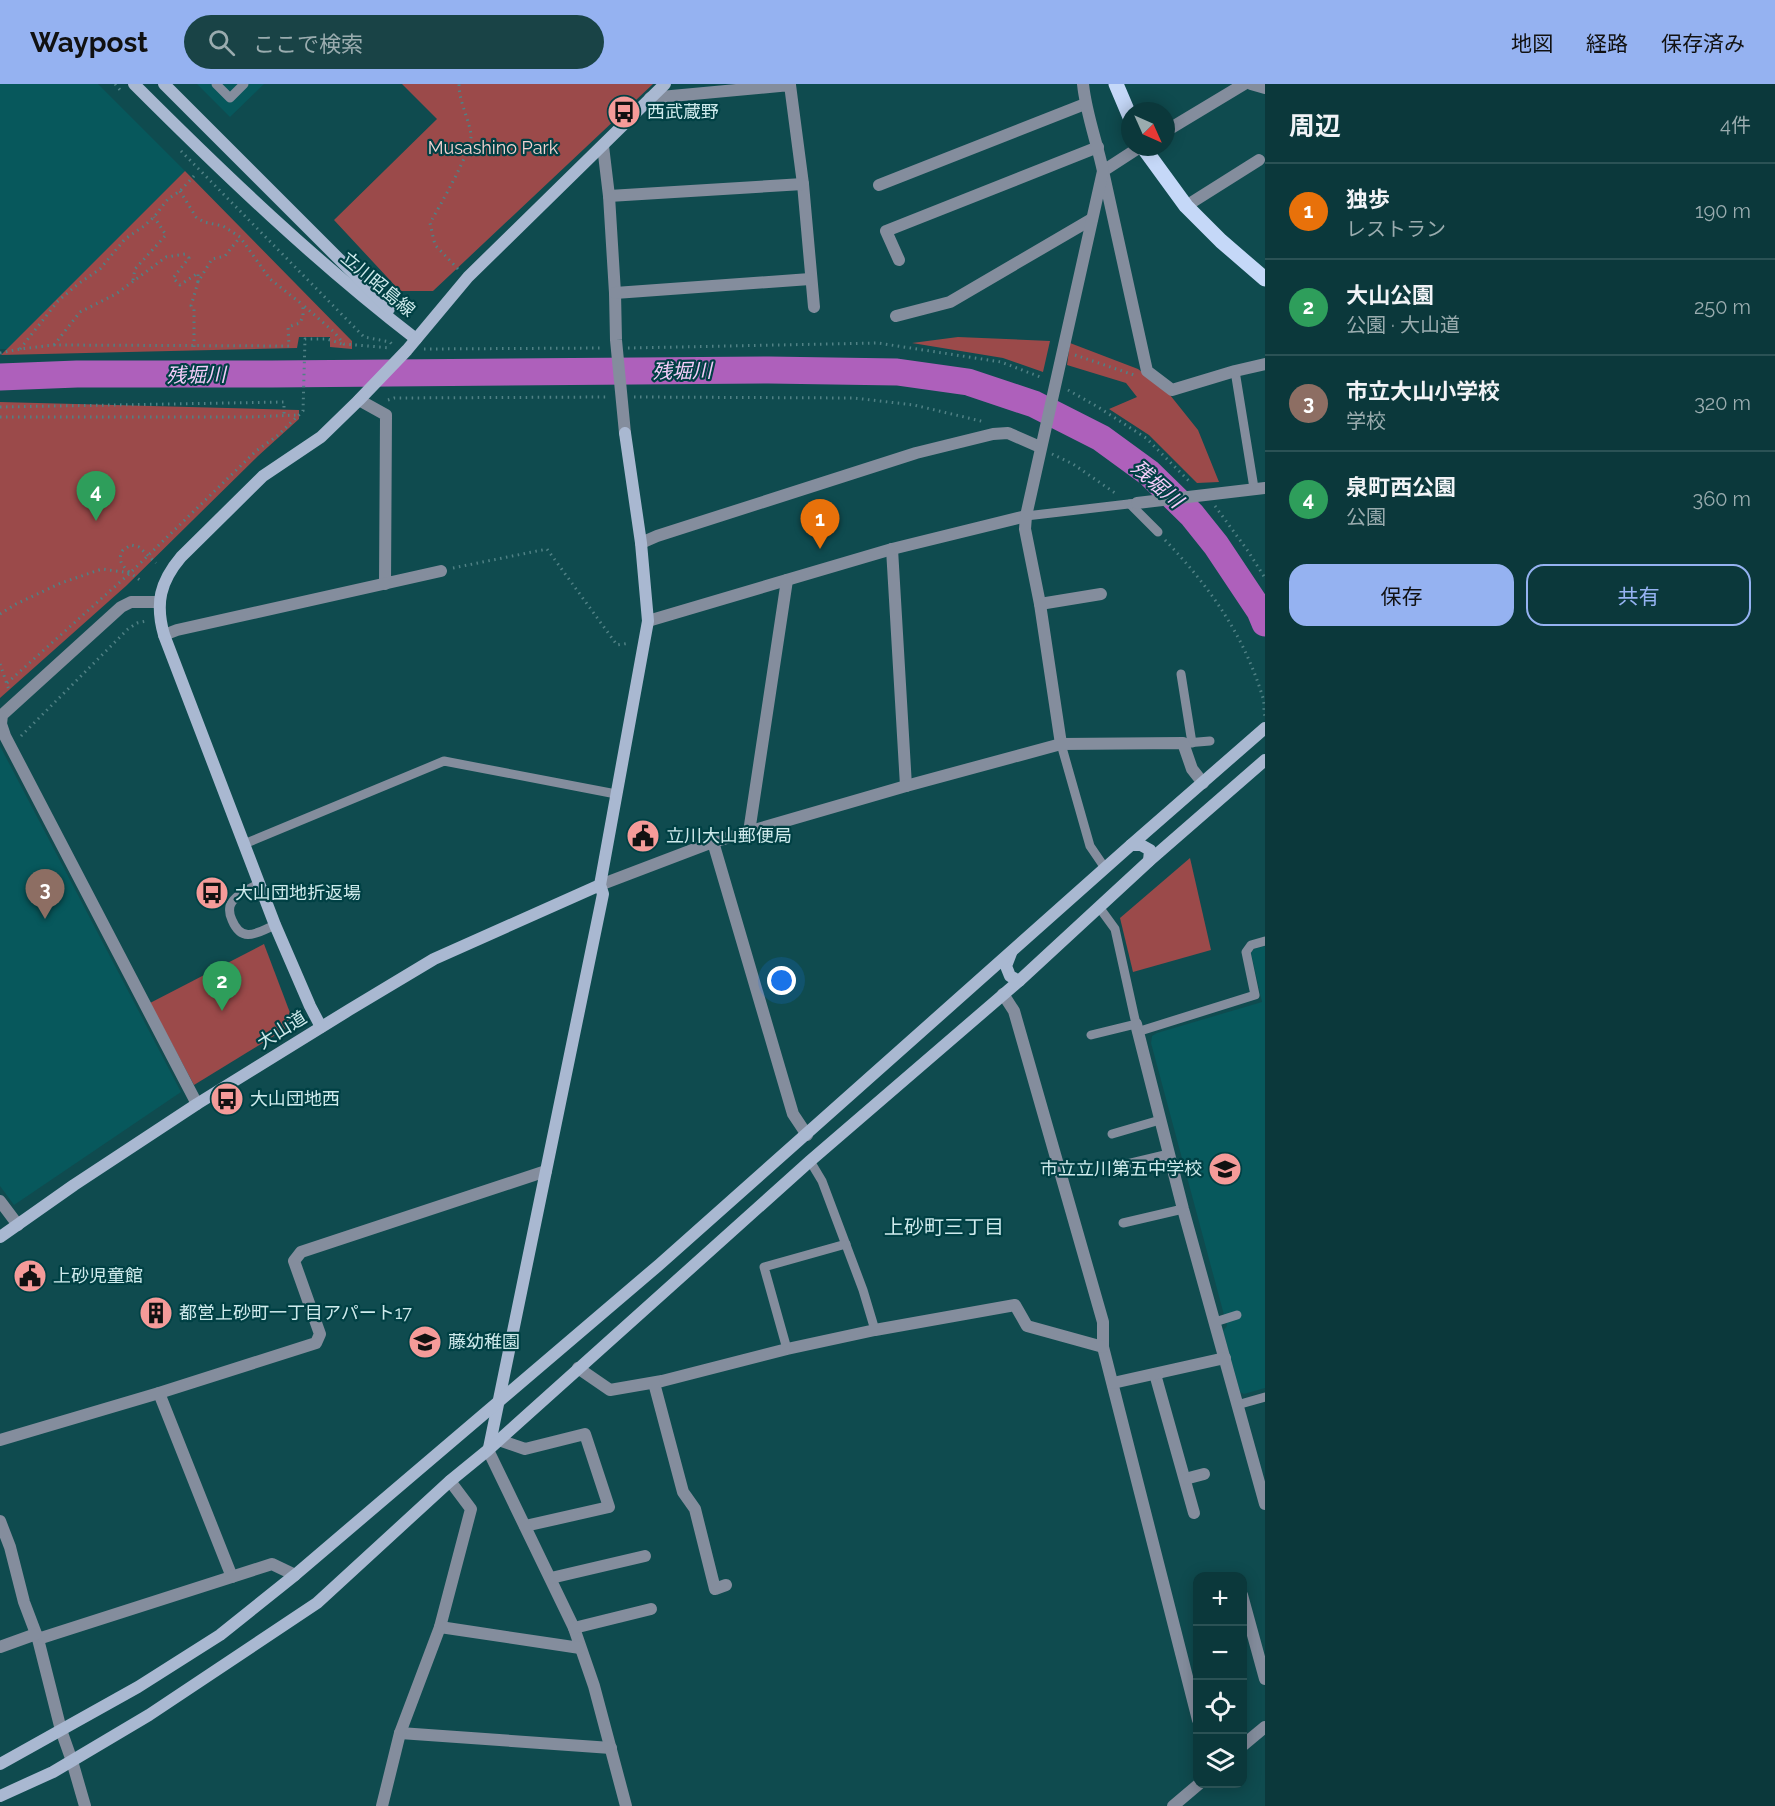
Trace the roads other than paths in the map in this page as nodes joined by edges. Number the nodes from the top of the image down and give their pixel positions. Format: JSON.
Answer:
{"nodes":[{"id":1,"x":134,"y":84,"type":"edge"},
{"id":2,"x":164,"y":84,"type":"edge"},
{"id":3,"x":216,"y":84,"type":"edge"},
{"id":4,"x":244,"y":84,"type":"edge"},
{"id":5,"x":665,"y":84,"type":"edge"},
{"id":6,"x":1083,"y":84,"type":"edge"},
{"id":7,"x":1116,"y":84,"type":"edge"},
{"id":8,"x":1244,"y":84,"type":"edge"},
{"id":9,"x":1251,"y":84,"type":"edge"},
{"id":10,"x":1265,"y":88,"type":"edge"},
{"id":11,"x":650,"y":98,"type":"junction"},
{"id":12,"x":1124,"y":102,"type":"edge"},
{"id":13,"x":1085,"y":104,"type":"junction"},
{"id":14,"x":1175,"y":126,"type":"edge"},
{"id":15,"x":603,"y":146,"type":"junction"},
{"id":16,"x":1098,"y":147,"type":"junction"},
{"id":17,"x":1127,"y":156,"type":"edge"},
{"id":18,"x":1149,"y":156,"type":"edge"},
{"id":19,"x":1259,"y":160,"type":"dead end"},
{"id":20,"x":1247,"y":168,"type":"junction"},
{"id":21,"x":1103,"y":171,"type":"junction"},
{"id":22,"x":1253,"y":179,"type":"dead end"},
{"id":23,"x":803,"y":184,"type":"junction"},
{"id":24,"x":879,"y":185,"type":"dead end"},
{"id":25,"x":609,"y":196,"type":"junction"},
{"id":26,"x":1186,"y":206,"type":"junction"},
{"id":27,"x":1092,"y":219,"type":"junction"},
{"id":28,"x":899,"y":260,"type":"dead end"},
{"id":29,"x":810,"y":279,"type":"junction"},
{"id":30,"x":1265,"y":279,"type":"edge"},
{"id":31,"x":615,"y":292,"type":"junction"},
{"id":32,"x":814,"y":307,"type":"dead end"},
{"id":33,"x":896,"y":316,"type":"dead end"},
{"id":34,"x":416,"y":339,"type":"junction"},
{"id":35,"x":1265,"y":364,"type":"edge"},
{"id":36,"x":1235,"y":370,"type":"junction"},
{"id":37,"x":362,"y":397,"type":"junction"},
{"id":38,"x":1041,"y":444,"type":"junction"},
{"id":39,"x":1259,"y":488,"type":"edge"},
{"id":40,"x":1134,"y":504,"type":"junction"},
{"id":41,"x":1026,"y":516,"type":"junction"},
{"id":42,"x":1158,"y":532,"type":"road end"},
{"id":43,"x":641,"y":543,"type":"junction"},
{"id":44,"x":892,"y":549,"type":"junction"},
{"id":45,"x":441,"y":571,"type":"road end"},
{"id":46,"x":787,"y":580,"type":"junction"},
{"id":47,"x":384,"y":584,"type":"junction"},
{"id":48,"x":1101,"y":594,"type":"dead end"},
{"id":49,"x":159,"y":602,"type":"junction"},
{"id":50,"x":1040,"y":604,"type":"junction"},
{"id":51,"x":648,"y":621,"type":"junction"},
{"id":52,"x":164,"y":635,"type":"junction"},
{"id":53,"x":1181,"y":674,"type":"dead end"},
{"id":54,"x":1,"y":716,"type":"edge"},
{"id":55,"x":1265,"y":728,"type":"edge"},
{"id":56,"x":1210,"y":741,"type":"dead end"},
{"id":57,"x":1188,"y":743,"type":"junction"},
{"id":58,"x":1061,"y":744,"type":"junction"},
{"id":59,"x":1265,"y":760,"type":"edge"},
{"id":60,"x":1203,"y":783,"type":"junction"},
{"id":61,"x":906,"y":786,"type":"junction"},
{"id":62,"x":616,"y":794,"type":"junction"},
{"id":63,"x":749,"y":832,"type":"junction"},
{"id":64,"x":713,"y":842,"type":"junction"},
{"id":65,"x":244,"y":844,"type":"junction"},
{"id":66,"x":1131,"y":845,"type":"junction"},
{"id":67,"x":1149,"y":861,"type":"junction"},
{"id":68,"x":1106,"y":868,"type":"junction"},
{"id":69,"x":260,"y":883,"type":"junction"},
{"id":70,"x":600,"y":885,"type":"junction"},
{"id":71,"x":1099,"y":907,"type":"junction"},
{"id":72,"x":275,"y":925,"type":"junction"},
{"id":73,"x":1265,"y":941,"type":"edge"},
{"id":74,"x":1012,"y":952,"type":"junction"},
{"id":75,"x":1018,"y":981,"type":"junction"},
{"id":76,"x":1003,"y":994,"type":"junction"},
{"id":77,"x":321,"y":1027,"type":"junction"},
{"id":78,"x":1137,"y":1028,"type":"junction"},
{"id":79,"x":1091,"y":1035,"type":"dead end"},
{"id":80,"x":197,"y":1104,"type":"junction"},
{"id":81,"x":1160,"y":1120,"type":"junction"},
{"id":82,"x":1112,"y":1134,"type":"dead end"},
{"id":83,"x":807,"y":1135,"type":"junction"},
{"id":84,"x":1169,"y":1154,"type":"junction"},
{"id":85,"x":810,"y":1161,"type":"junction"},
{"id":86,"x":1127,"y":1164,"type":"dead end"},
{"id":87,"x":546,"y":1171,"type":"junction"},
{"id":88,"x":0,"y":1201,"type":"edge"},
{"id":89,"x":1183,"y":1209,"type":"junction"},
{"id":90,"x":1123,"y":1223,"type":"dead end"},
{"id":91,"x":18,"y":1225,"type":"junction"},
{"id":92,"x":0,"y":1237,"type":"edge"},
{"id":93,"x":846,"y":1244,"type":"junction"},
{"id":94,"x":1237,"y":1315,"type":"dead end"},
{"id":95,"x":1215,"y":1322,"type":"junction"},
{"id":96,"x":875,"y":1330,"type":"junction"},
{"id":97,"x":1103,"y":1347,"type":"junction"},
{"id":98,"x":788,"y":1349,"type":"junction"},
{"id":99,"x":1225,"y":1358,"type":"junction"},
{"id":100,"x":578,"y":1368,"type":"junction"},
{"id":101,"x":1155,"y":1374,"type":"junction"},
{"id":102,"x":654,"y":1383,"type":"junction"},
{"id":103,"x":1113,"y":1383,"type":"junction"},
{"id":104,"x":159,"y":1393,"type":"junction"},
{"id":105,"x":1265,"y":1397,"type":"edge"},
{"id":106,"x":499,"y":1402,"type":"junction"},
{"id":107,"x":1237,"y":1405,"type":"junction"},
{"id":108,"x":0,"y":1440,"type":"edge"},
{"id":109,"x":499,"y":1440,"type":"junction"},
{"id":110,"x":488,"y":1450,"type":"junction"},
{"id":111,"x":1204,"y":1474,"type":"dead end"},
{"id":112,"x":1185,"y":1479,"type":"junction"},
{"id":113,"x":450,"y":1481,"type":"junction"},
{"id":114,"x":1265,"y":1503,"type":"edge"},
{"id":115,"x":1194,"y":1513,"type":"dead end"},
{"id":116,"x":0,"y":1521,"type":"edge"},
{"id":117,"x":525,"y":1526,"type":"junction"},
{"id":118,"x":645,"y":1556,"type":"dead end"},
{"id":119,"x":296,"y":1575,"type":"junction"},
{"id":120,"x":232,"y":1577,"type":"junction"},
{"id":121,"x":551,"y":1578,"type":"junction"},
{"id":122,"x":726,"y":1585,"type":"dead end"},
{"id":123,"x":651,"y":1609,"type":"dead end"},
{"id":124,"x":1247,"y":1612,"type":"edge"},
{"id":125,"x":440,"y":1627,"type":"junction"},
{"id":126,"x":574,"y":1628,"type":"junction"},
{"id":127,"x":37,"y":1637,"type":"junction"},
{"id":128,"x":0,"y":1647,"type":"edge"},
{"id":129,"x":580,"y":1648,"type":"junction"},
{"id":130,"x":1265,"y":1679,"type":"edge"},
{"id":131,"x":1193,"y":1704,"type":"edge"},
{"id":132,"x":1265,"y":1727,"type":"edge"},
{"id":133,"x":61,"y":1730,"type":"junction"},
{"id":134,"x":400,"y":1733,"type":"junction"},
{"id":135,"x":1247,"y":1742,"type":"edge"},
{"id":136,"x":611,"y":1748,"type":"junction"},
{"id":137,"x":72,"y":1761,"type":"junction"},
{"id":138,"x":0,"y":1764,"type":"edge"},
{"id":139,"x":1194,"y":1788,"type":"edge"},
{"id":140,"x":0,"y":1796,"type":"edge"},
{"id":141,"x":85,"y":1806,"type":"edge"},
{"id":142,"x":382,"y":1806,"type":"edge"},
{"id":143,"x":626,"y":1806,"type":"edge"},
{"id":144,"x":1173,"y":1806,"type":"edge"}],
"edges":[{"from":1,"to":34,"type":"street","name":"立川昭島線"},
{"from":2,"to":34,"type":"street","name":"立川昭島線"},
{"from":3,"to":4,"type":"lane"},
{"from":5,"to":11,"type":"street"},
{"from":6,"to":13,"type":"street"},
{"from":7,"to":12,"type":"main road"},
{"from":8,"to":14,"type":"street"},
{"from":9,"to":10,"type":"street"},
{"from":11,"to":15,"type":"street"},
{"from":11,"to":23,"type":"street"},
{"from":13,"to":16,"type":"street"},
{"from":13,"to":24,"type":"street"},
{"from":15,"to":25,"type":"street"},
{"from":15,"to":34,"type":"street"},
{"from":16,"to":21,"type":"street"},
{"from":16,"to":28,"type":"street"},
{"from":17,"to":21,"type":"street"},
{"from":18,"to":26,"type":"main road"},
{"from":19,"to":20,"type":"street"},
{"from":20,"to":22,"type":"street"},
{"from":20,"to":26,"type":"street"},
{"from":21,"to":27,"type":"street"},
{"from":21,"to":36,"type":"street"},
{"from":23,"to":25,"type":"street"},
{"from":23,"to":29,"type":"street"},
{"from":25,"to":31,"type":"street"},
{"from":26,"to":30,"type":"main road"},
{"from":27,"to":33,"type":"street"},
{"from":27,"to":38,"type":"street"},
{"from":29,"to":31,"type":"street"},
{"from":29,"to":32,"type":"street"},
{"from":31,"to":43,"type":"street"},
{"from":34,"to":37,"type":"street"},
{"from":35,"to":36,"type":"street"},
{"from":36,"to":39,"type":"lane"},
{"from":37,"to":47,"type":"street"},
{"from":37,"to":49,"type":"street"},
{"from":38,"to":41,"type":"street"},
{"from":38,"to":43,"type":"street"},
{"from":39,"to":40,"type":"street"},
{"from":40,"to":41,"type":"lane"},
{"from":40,"to":42,"type":"lane"},
{"from":41,"to":44,"type":"street"},
{"from":41,"to":50,"type":"street"},
{"from":43,"to":51,"type":"street"},
{"from":44,"to":46,"type":"street"},
{"from":44,"to":61,"type":"street"},
{"from":45,"to":47,"type":"street"},
{"from":46,"to":51,"type":"street"},
{"from":46,"to":63,"type":"street"},
{"from":47,"to":52,"type":"street"},
{"from":48,"to":50,"type":"street"},
{"from":49,"to":52,"type":"street"},
{"from":49,"to":54,"type":"street"},
{"from":50,"to":58,"type":"street"},
{"from":51,"to":62,"type":"street"},
{"from":52,"to":65,"type":"street"},
{"from":53,"to":57,"type":"lane"},
{"from":54,"to":80,"type":"street"},
{"from":55,"to":60,"type":"street"},
{"from":56,"to":57,"type":"lane"},
{"from":57,"to":58,"type":"street"},
{"from":57,"to":60,"type":"street"},
{"from":58,"to":61,"type":"street"},
{"from":58,"to":68,"type":"lane"},
{"from":59,"to":67,"type":"street"},
{"from":60,"to":66,"type":"street"},
{"from":61,"to":63,"type":"street"},
{"from":62,"to":65,"type":"lane"},
{"from":62,"to":70,"type":"street"},
{"from":63,"to":64,"type":"street"},
{"from":64,"to":70,"type":"street"},
{"from":64,"to":83,"type":"street"},
{"from":65,"to":69,"type":"street"},
{"from":66,"to":67,"type":"street"},
{"from":66,"to":68,"type":"street"},
{"from":67,"to":71,"type":"street"},
{"from":68,"to":74,"type":"street"},
{"from":69,"to":72,"type":"street"},
{"from":69,"to":72,"type":"lane"},
{"from":70,"to":77,"type":"street","name":"大山道"},
{"from":70,"to":87,"type":"street"},
{"from":71,"to":75,"type":"street"},
{"from":71,"to":78,"type":"lane"},
{"from":72,"to":77,"type":"street"},
{"from":73,"to":78,"type":"lane"},
{"from":74,"to":75,"type":"street"},
{"from":74,"to":83,"type":"street"},
{"from":75,"to":76,"type":"street"},
{"from":76,"to":85,"type":"street"},
{"from":76,"to":97,"type":"street"},
{"from":77,"to":80,"type":"street","name":"大山道"},
{"from":78,"to":79,"type":"lane"},
{"from":78,"to":81,"type":"street"},
{"from":80,"to":91,"type":"street","name":"大山道"},
{"from":81,"to":82,"type":"lane"},
{"from":81,"to":84,"type":"street"},
{"from":83,"to":106,"type":"street"},
{"from":84,"to":86,"type":"lane"},
{"from":84,"to":89,"type":"street"},
{"from":85,"to":93,"type":"lane"},
{"from":85,"to":100,"type":"street"},
{"from":87,"to":104,"type":"street"},
{"from":87,"to":106,"type":"street"},
{"from":88,"to":91,"type":"street"},
{"from":89,"to":90,"type":"lane"},
{"from":89,"to":95,"type":"street"},
{"from":91,"to":92,"type":"street","name":"大山道"},
{"from":93,"to":96,"type":"lane"},
{"from":93,"to":98,"type":"lane"},
{"from":94,"to":95,"type":"lane"},
{"from":95,"to":99,"type":"street"},
{"from":96,"to":97,"type":"street"},
{"from":96,"to":98,"type":"street"},
{"from":97,"to":103,"type":"street"},
{"from":98,"to":102,"type":"street"},
{"from":99,"to":101,"type":"street"},
{"from":99,"to":107,"type":"street"},
{"from":100,"to":102,"type":"street"},
{"from":100,"to":109,"type":"street"},
{"from":101,"to":103,"type":"street"},
{"from":101,"to":112,"type":"street"},
{"from":102,"to":122,"type":"street"},
{"from":103,"to":131,"type":"street"},
{"from":104,"to":108,"type":"street"},
{"from":104,"to":120,"type":"street"},
{"from":105,"to":107,"type":"lane"},
{"from":106,"to":110,"type":"street"},
{"from":106,"to":119,"type":"street"},
{"from":107,"to":114,"type":"street"},
{"from":109,"to":110,"type":"street"},
{"from":109,"to":117,"type":"street"},
{"from":110,"to":113,"type":"street"},
{"from":110,"to":117,"type":"street"},
{"from":111,"to":112,"type":"street"},
{"from":112,"to":115,"type":"street"},
{"from":113,"to":125,"type":"street"},
{"from":113,"to":137,"type":"street"},
{"from":116,"to":127,"type":"street"},
{"from":117,"to":121,"type":"street"},
{"from":118,"to":121,"type":"street"},
{"from":119,"to":120,"type":"street"},
{"from":119,"to":133,"type":"street"},
{"from":120,"to":127,"type":"street"},
{"from":121,"to":126,"type":"street"},
{"from":123,"to":126,"type":"street"},
{"from":124,"to":130,"type":"street"},
{"from":125,"to":129,"type":"street"},
{"from":125,"to":134,"type":"street"},
{"from":126,"to":129,"type":"street"},
{"from":127,"to":128,"type":"street"},
{"from":127,"to":133,"type":"street"},
{"from":129,"to":136,"type":"street"},
{"from":132,"to":135,"type":"street"},
{"from":133,"to":137,"type":"street"},
{"from":133,"to":138,"type":"street"},
{"from":134,"to":136,"type":"street"},
{"from":134,"to":142,"type":"street"},
{"from":136,"to":143,"type":"street"},
{"from":137,"to":140,"type":"street"},
{"from":137,"to":141,"type":"street"},
{"from":139,"to":144,"type":"street"}]}
